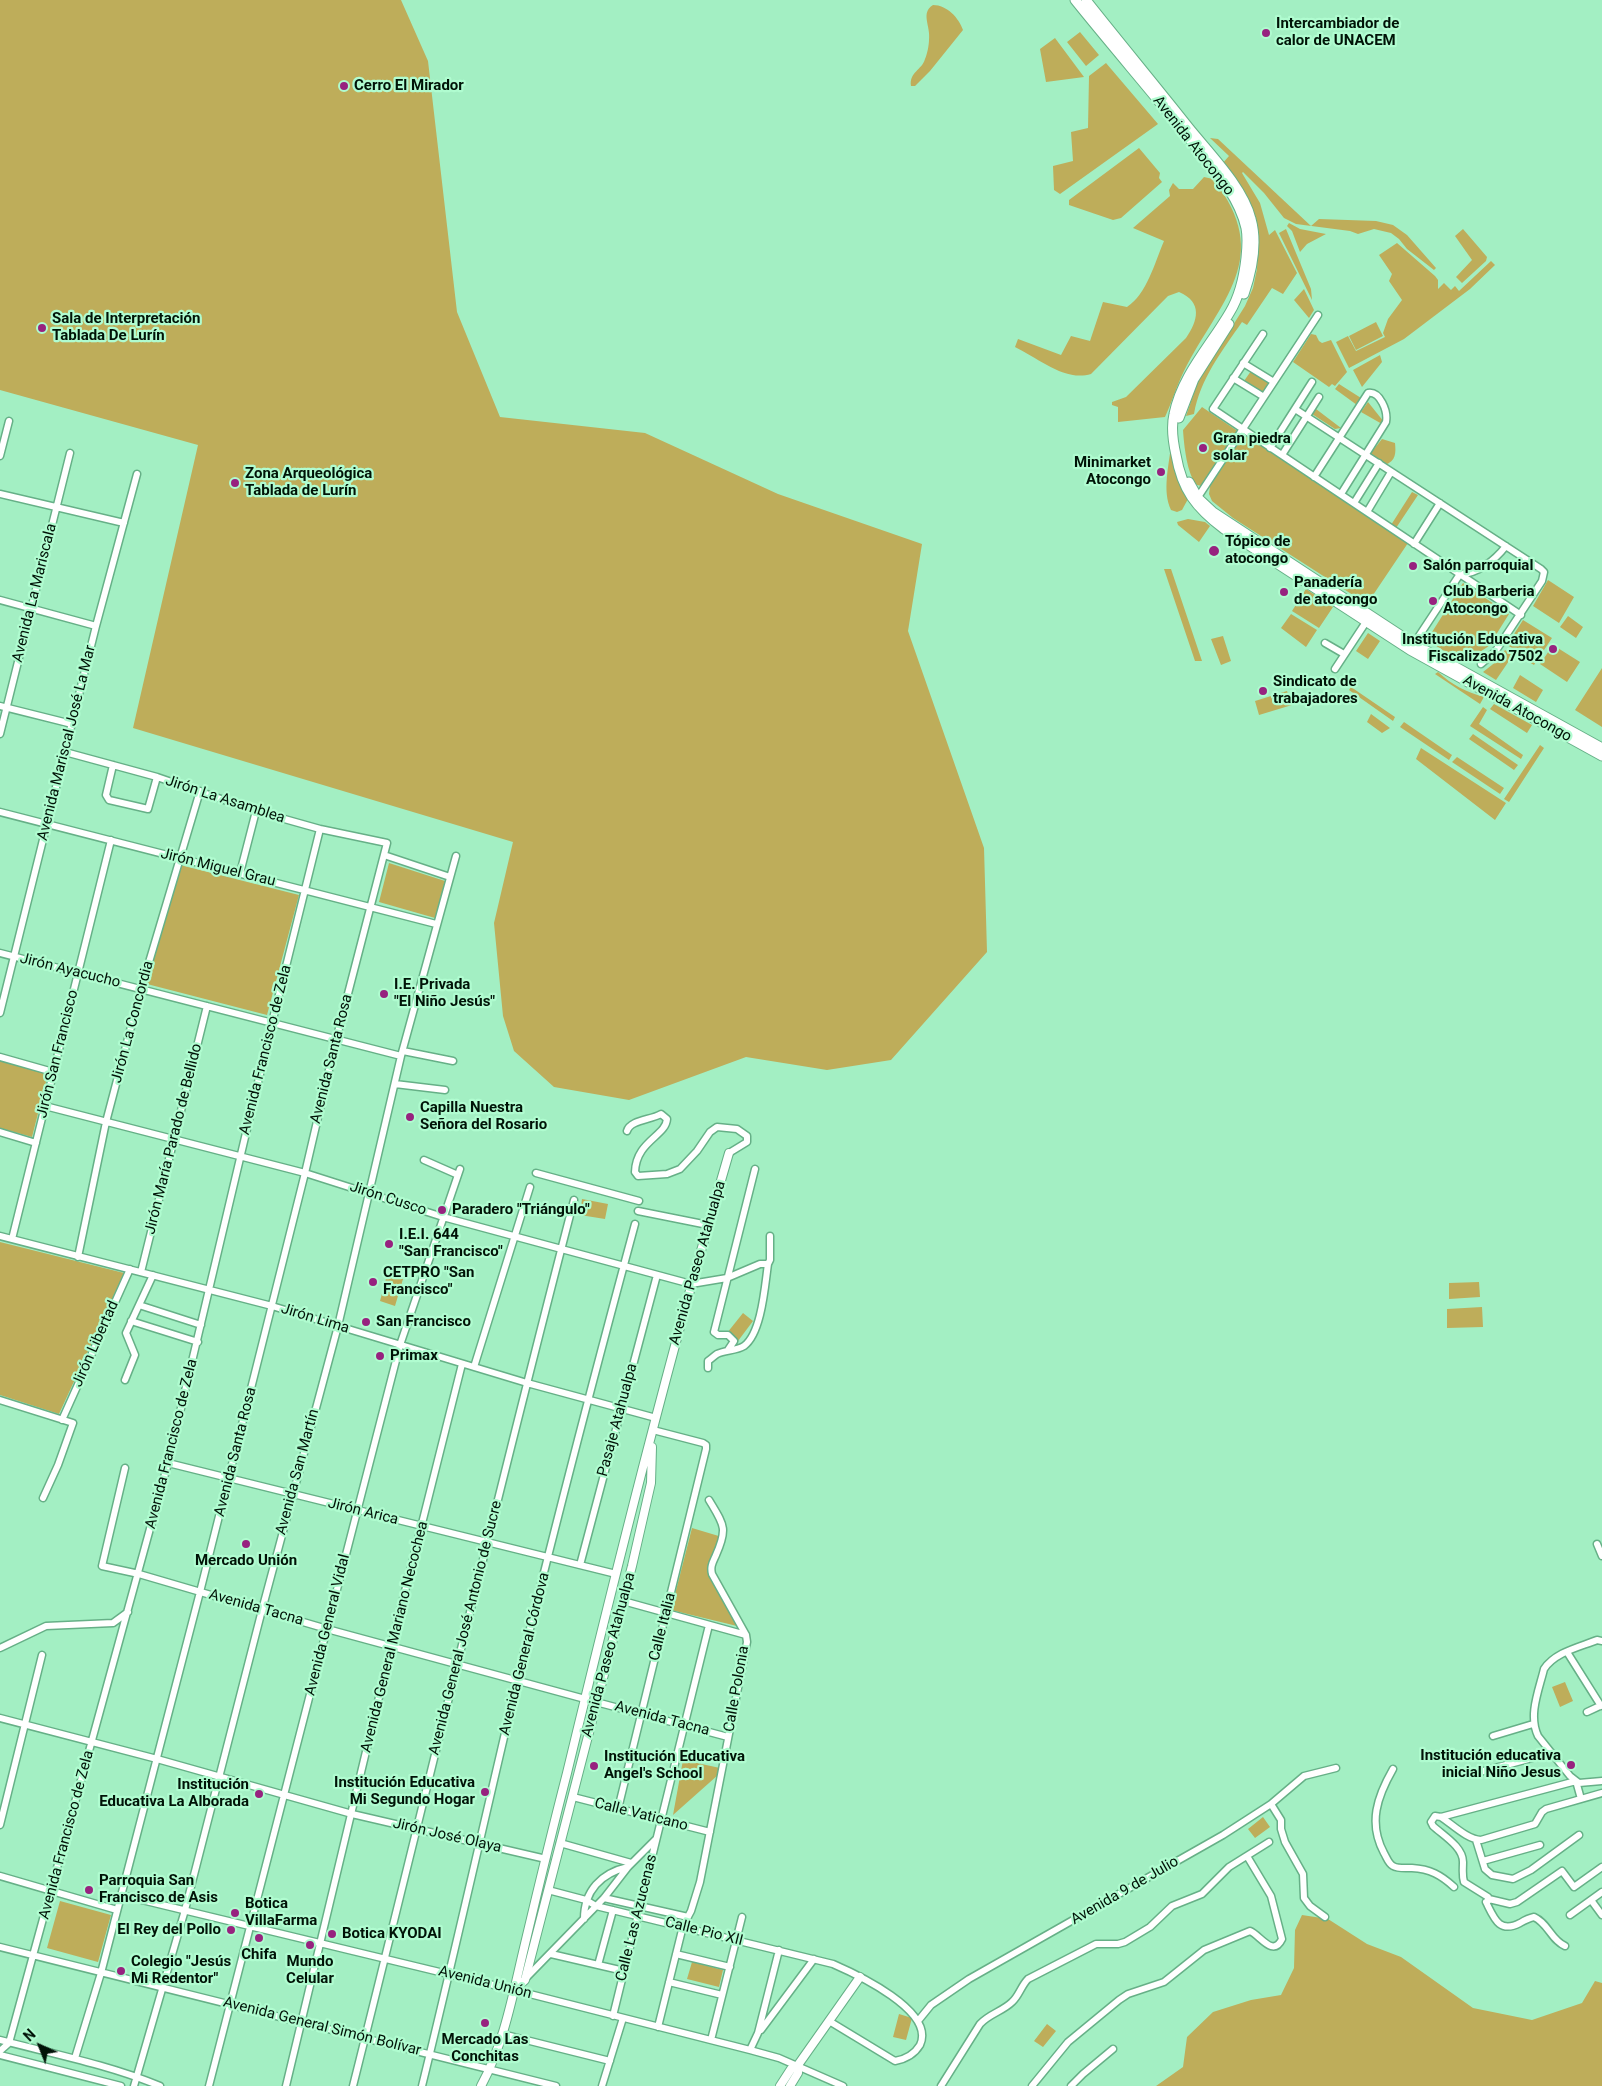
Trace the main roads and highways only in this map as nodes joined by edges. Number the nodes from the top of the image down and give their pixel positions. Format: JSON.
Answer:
{"nodes":[{"id":1,"x":1075,"y":0,"type":"edge"},
{"id":2,"x":1086,"y":0,"type":"edge"},
{"id":3,"x":1196,"y":500,"type":"junction"},
{"id":4,"x":1549,"y":723,"type":"junction"},
{"id":5,"x":1584,"y":742,"type":"junction"},
{"id":6,"x":1602,"y":748,"type":"edge"},
{"id":7,"x":1602,"y":756,"type":"edge"}],
"edges":[{"from":1,"to":3,"type":"main road","name":"Avenida Atocongo"},
{"from":2,"to":3,"type":"main road","name":"Avenida Atocongo"},
{"from":3,"to":4,"type":"main road","name":"Avenida Atocongo"},
{"from":3,"to":4,"type":"main road","name":"Avenida Atocongo"},
{"from":4,"to":5,"type":"main road","name":"Avenida Atocongo"},
{"from":5,"to":6,"type":"main road","name":"Avenida Atocongo"},
{"from":5,"to":7,"type":"main road","name":"Avenida Atocongo"}]}
